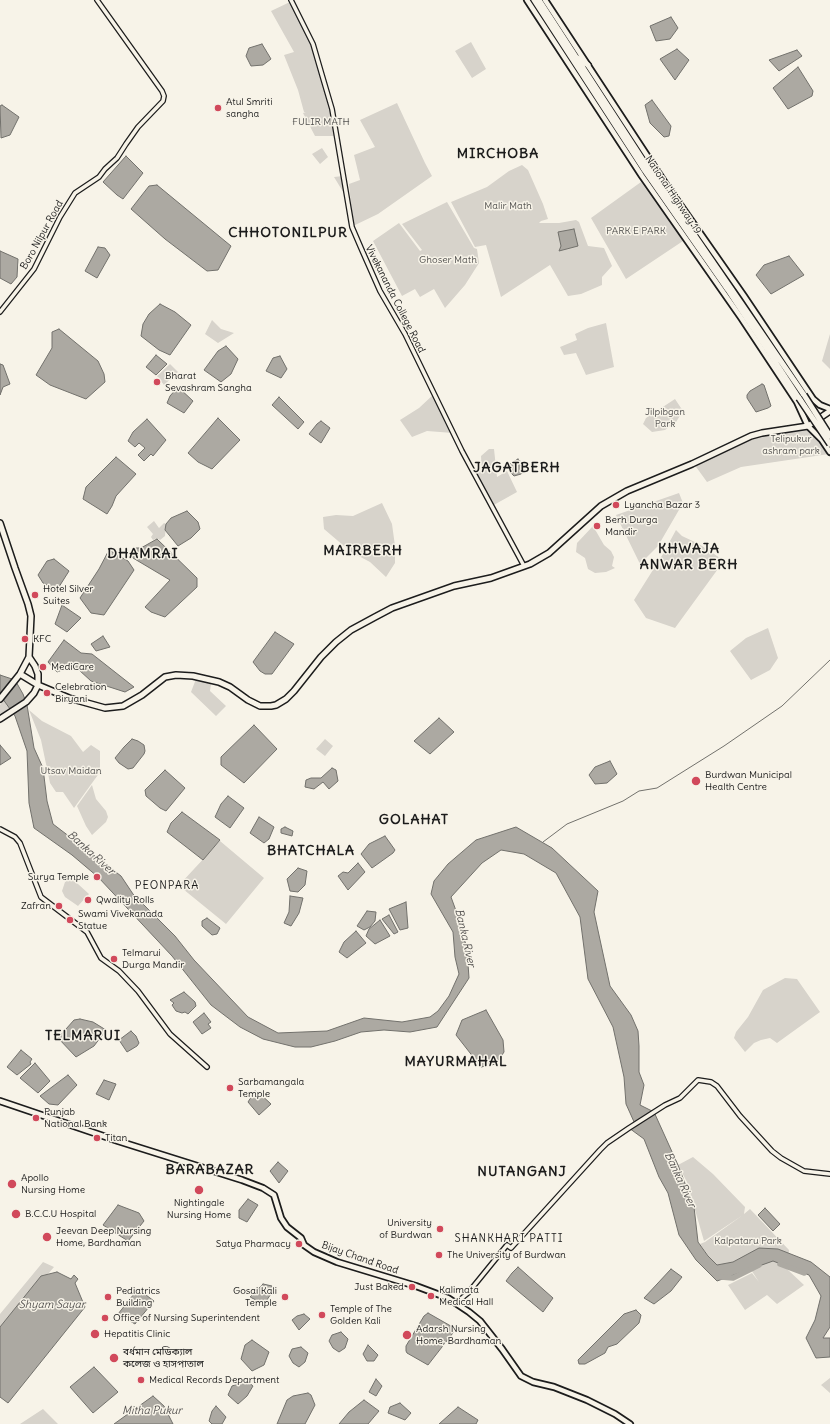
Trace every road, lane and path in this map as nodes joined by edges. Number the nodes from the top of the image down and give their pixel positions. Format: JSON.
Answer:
{"nodes":[{"id":1,"x":97,"y":0,"type":"edge"},
{"id":2,"x":291,"y":0,"type":"edge"},
{"id":3,"x":527,"y":0,"type":"edge"},
{"id":4,"x":534,"y":0,"type":"edge"},
{"id":5,"x":539,"y":0,"type":"edge"},
{"id":6,"x":545,"y":0,"type":"edge"},
{"id":7,"x":574,"y":58,"type":"junction"},
{"id":8,"x":588,"y":65,"type":"junction"},
{"id":9,"x":572,"y":69,"type":"junction"},
{"id":10,"x":0,"y":312,"type":"edge"},
{"id":11,"x":802,"y":396,"type":"junction"},
{"id":12,"x":830,"y":410,"type":"edge"},
{"id":13,"x":808,"y":426,"type":"junction"},
{"id":14,"x":830,"y":436,"type":"edge"},
{"id":15,"x":830,"y":444,"type":"edge"},
{"id":16,"x":830,"y":452,"type":"edge"},
{"id":17,"x":0,"y":523,"type":"edge"},
{"id":18,"x":524,"y":566,"type":"junction"},
{"id":19,"x":29,"y":657,"type":"junction"},
{"id":20,"x":18,"y":677,"type":"junction"},
{"id":21,"x":38,"y":685,"type":"junction"},
{"id":22,"x":0,"y":699,"type":"edge"},
{"id":23,"x":1,"y":718,"type":"edge"},
{"id":24,"x":0,"y":829,"type":"edge"},
{"id":25,"x":207,"y":1066,"type":"dead end"},
{"id":26,"x":0,"y":1102,"type":"edge"},
{"id":27,"x":830,"y":1174,"type":"edge"},
{"id":28,"x":461,"y":1306,"type":"junction"},
{"id":29,"x":630,"y":1424,"type":"edge"}],
"edges":[{"from":1,"to":10,"type":"street","name":"Boro Nilpur Road"},
{"from":2,"to":18,"type":"street","name":"Vivekananda College Road"},
{"from":3,"to":9,"type":"main road"},
{"from":4,"to":7,"type":"highway","name":"National Highway 19"},
{"from":5,"to":7,"type":"highway"},
{"from":6,"to":8,"type":"main road"},
{"from":7,"to":8,"type":"highway"},
{"from":7,"to":9,"type":"highway"},
{"from":7,"to":11,"type":"highway","name":"National Highway 19"},
{"from":8,"to":12,"type":"main road"},
{"from":9,"to":13,"type":"main road"},
{"from":11,"to":14,"type":"highway","bridge":true},
{"from":11,"to":15,"type":"highway","bridge":true},
{"from":12,"to":13,"type":"highway"},
{"from":13,"to":16,"type":"main road"},
{"from":13,"to":18,"type":"highway"},
{"from":17,"to":19,"type":"highway"},
{"from":18,"to":21,"type":"highway"},
{"from":19,"to":20,"type":"highway"},
{"from":19,"to":21,"type":"highway"},
{"from":20,"to":21,"type":"highway"},
{"from":20,"to":22,"type":"highway"},
{"from":21,"to":23,"type":"highway"},
{"from":24,"to":25,"type":"street"},
{"from":26,"to":28,"type":"main road","name":"Bijay Chand Road"},
{"from":27,"to":28,"type":"street"},
{"from":28,"to":29,"type":"main road","name":"Bijay Chand Road"}]}
